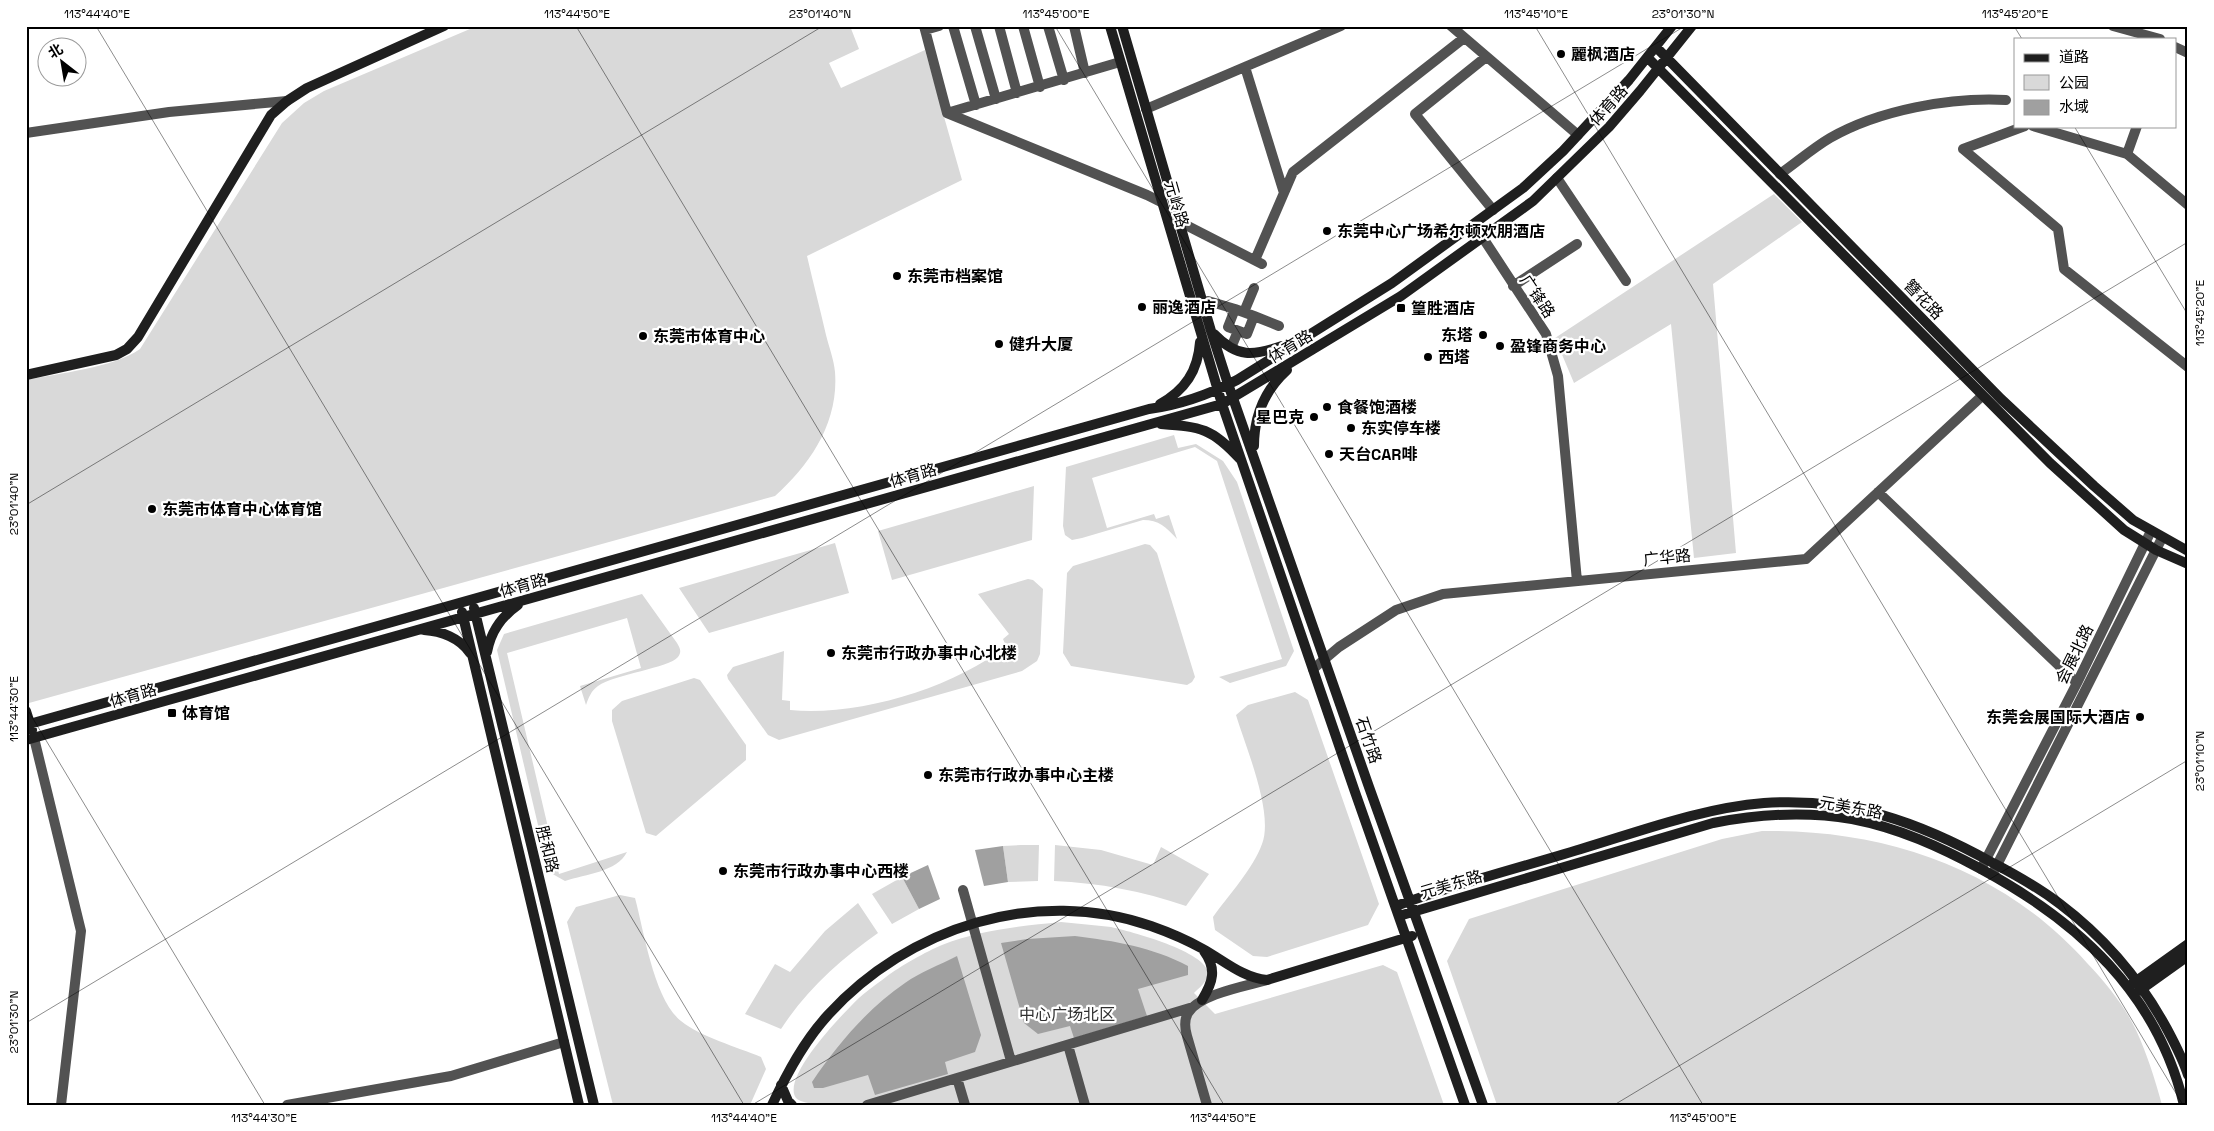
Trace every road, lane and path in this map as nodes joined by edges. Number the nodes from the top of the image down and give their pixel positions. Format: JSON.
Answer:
{"nodes":[{"id":1,"x":444,"y":26,"type":"edge"},
{"id":2,"x":939,"y":26,"type":"edge"},
{"id":3,"x":953,"y":26,"type":"edge"},
{"id":4,"x":975,"y":26,"type":"edge"},
{"id":5,"x":999,"y":26,"type":"edge"},
{"id":6,"x":1023,"y":26,"type":"edge"},
{"id":7,"x":1048,"y":26,"type":"edge"},
{"id":8,"x":1074,"y":26,"type":"edge"},
{"id":9,"x":1110,"y":26,"type":"edge"},
{"id":10,"x":1122,"y":26,"type":"edge"},
{"id":11,"x":1341,"y":26,"type":"edge"},
{"id":12,"x":1451,"y":26,"type":"edge"},
{"id":13,"x":1672,"y":26,"type":"edge"},
{"id":14,"x":1692,"y":26,"type":"edge"},
{"id":15,"x":2113,"y":26,"type":"edge"},
{"id":16,"x":924,"y":28,"type":"edge"},
{"id":17,"x":1464,"y":38,"type":"junction"},
{"id":18,"x":2156,"y":38,"type":"edge"},
{"id":19,"x":1656,"y":47,"type":"junction"},
{"id":20,"x":2176,"y":47,"type":"edge"},
{"id":21,"x":2188,"y":53,"type":"edge"},
{"id":22,"x":1486,"y":57,"type":"junction"},
{"id":23,"x":1648,"y":58,"type":"junction"},
{"id":24,"x":1667,"y":58,"type":"junction"},
{"id":25,"x":1120,"y":62,"type":"junction"},
{"id":26,"x":1246,"y":67,"type":"junction"},
{"id":27,"x":1659,"y":68,"type":"junction"},
{"id":28,"x":1085,"y":73,"type":"junction"},
{"id":29,"x":1064,"y":80,"type":"junction"},
{"id":30,"x":1040,"y":87,"type":"junction"},
{"id":31,"x":1017,"y":93,"type":"junction"},
{"id":32,"x":996,"y":99,"type":"junction"},
{"id":33,"x":2006,"y":100,"type":"dead end"},
{"id":34,"x":287,"y":101,"type":"junction"},
{"id":35,"x":976,"y":105,"type":"junction"},
{"id":36,"x":1146,"y":109,"type":"junction"},
{"id":37,"x":947,"y":113,"type":"junction"},
{"id":38,"x":2020,"y":128,"type":"edge"},
{"id":39,"x":2040,"y":128,"type":"edge"},
{"id":40,"x":2136,"y":128,"type":"edge"},
{"id":41,"x":26,"y":133,"type":"edge"},
{"id":42,"x":1578,"y":135,"type":"junction"},
{"id":43,"x":2128,"y":154,"type":"junction"},
{"id":44,"x":1780,"y":174,"type":"junction"},
{"id":45,"x":1557,"y":178,"type":"junction"},
{"id":46,"x":1284,"y":193,"type":"junction"},
{"id":47,"x":1161,"y":202,"type":"junction"},
{"id":48,"x":2188,"y":205,"type":"edge"},
{"id":49,"x":1493,"y":210,"type":"junction"},
{"id":50,"x":1178,"y":221,"type":"junction"},
{"id":51,"x":1483,"y":238,"type":"junction"},
{"id":52,"x":1576,"y":244,"type":"dead end"},
{"id":53,"x":1626,"y":281,"type":"dead end"},
{"id":54,"x":1513,"y":286,"type":"junction"},
{"id":55,"x":1254,"y":288,"type":"dead end"},
{"id":56,"x":1208,"y":300,"type":"dead end"},
{"id":57,"x":1244,"y":312,"type":"junction"},
{"id":58,"x":1279,"y":326,"type":"dead end"},
{"id":59,"x":1211,"y":331,"type":"junction"},
{"id":60,"x":1238,"y":331,"type":"junction"},
{"id":61,"x":1200,"y":334,"type":"junction"},
{"id":62,"x":1297,"y":342,"type":"junction"},
{"id":63,"x":1233,"y":343,"type":"dead end"},
{"id":64,"x":1305,"y":355,"type":"junction"},
{"id":65,"x":2188,"y":367,"type":"edge"},
{"id":66,"x":26,"y":375,"type":"edge"},
{"id":67,"x":1228,"y":384,"type":"junction"},
{"id":68,"x":1217,"y":389,"type":"junction"},
{"id":69,"x":1234,"y":396,"type":"junction"},
{"id":70,"x":1982,"y":396,"type":"junction"},
{"id":71,"x":1222,"y":404,"type":"junction"},
{"id":72,"x":1149,"y":410,"type":"junction"},
{"id":73,"x":1152,"y":423,"type":"junction"},
{"id":74,"x":1254,"y":457,"type":"junction"},
{"id":75,"x":1243,"y":463,"type":"junction"},
{"id":76,"x":1878,"y":492,"type":"junction"},
{"id":77,"x":2151,"y":531,"type":"junction"},
{"id":78,"x":2162,"y":538,"type":"junction"},
{"id":79,"x":2145,"y":543,"type":"junction"},
{"id":80,"x":2156,"y":550,"type":"junction"},
{"id":81,"x":2188,"y":552,"type":"edge"},
{"id":82,"x":2188,"y":564,"type":"edge"},
{"id":83,"x":1577,"y":581,"type":"junction"},
{"id":84,"x":530,"y":598,"type":"junction"},
{"id":85,"x":472,"y":600,"type":"junction"},
{"id":86,"x":460,"y":604,"type":"junction"},
{"id":87,"x":476,"y":614,"type":"junction"},
{"id":88,"x":463,"y":617,"type":"junction"},
{"id":89,"x":413,"y":631,"type":"junction"},
{"id":90,"x":486,"y":655,"type":"junction"},
{"id":91,"x":472,"y":659,"type":"junction"},
{"id":92,"x":1326,"y":660,"type":"junction"},
{"id":93,"x":1313,"y":669,"type":"junction"},
{"id":94,"x":2077,"y":683,"type":"junction"},
{"id":95,"x":26,"y":711,"type":"edge"},
{"id":96,"x":28,"y":725,"type":"edge"},
{"id":97,"x":30,"y":739,"type":"edge"},
{"id":98,"x":1987,"y":859,"type":"junction"},
{"id":99,"x":1998,"y":865,"type":"junction"},
{"id":100,"x":1982,"y":869,"type":"junction"},
{"id":101,"x":1992,"y":875,"type":"junction"},
{"id":102,"x":963,"y":890,"type":"dead end"},
{"id":103,"x":1411,"y":906,"type":"junction"},
{"id":104,"x":1397,"y":911,"type":"junction"},
{"id":105,"x":973,"y":923,"type":"junction"},
{"id":106,"x":1421,"y":933,"type":"junction"},
{"id":107,"x":1407,"y":937,"type":"junction"},
{"id":108,"x":2188,"y":944,"type":"edge"},
{"id":109,"x":1202,"y":948,"type":"junction"},
{"id":110,"x":2188,"y":956,"type":"edge"},
{"id":111,"x":1267,"y":980,"type":"junction"},
{"id":112,"x":2140,"y":984,"type":"junction"},
{"id":113,"x":2131,"y":991,"type":"junction"},
{"id":114,"x":1202,"y":1000,"type":"junction"},
{"id":115,"x":1193,"y":1007,"type":"junction"},
{"id":116,"x":564,"y":1042,"type":"junction"},
{"id":117,"x":1068,"y":1044,"type":"junction"},
{"id":118,"x":1011,"y":1061,"type":"junction"},
{"id":119,"x":2188,"y":1075,"type":"edge"},
{"id":120,"x":957,"y":1078,"type":"junction"},
{"id":121,"x":781,"y":1085,"type":"junction"},
{"id":122,"x":61,"y":1105,"type":"edge"},
{"id":123,"x":287,"y":1105,"type":"edge"},
{"id":124,"x":579,"y":1105,"type":"edge"},
{"id":125,"x":594,"y":1105,"type":"edge"},
{"id":126,"x":772,"y":1105,"type":"edge"},
{"id":127,"x":792,"y":1105,"type":"edge"},
{"id":128,"x":867,"y":1105,"type":"edge"},
{"id":129,"x":965,"y":1105,"type":"edge"},
{"id":130,"x":1085,"y":1105,"type":"edge"},
{"id":131,"x":1207,"y":1105,"type":"edge"},
{"id":132,"x":1465,"y":1105,"type":"edge"},
{"id":133,"x":1483,"y":1105,"type":"edge"},
{"id":134,"x":2184,"y":1105,"type":"edge"}],
"edges":[{"from":1,"to":34,"type":"street"},
{"from":2,"to":16,"type":"street"},
{"from":3,"to":35,"type":"street"},
{"from":4,"to":32,"type":"street"},
{"from":5,"to":31,"type":"street"},
{"from":6,"to":30,"type":"street"},
{"from":7,"to":29,"type":"street"},
{"from":8,"to":28,"type":"street"},
{"from":9,"to":25,"type":"street","name":"元岭路"},
{"from":10,"to":36,"type":"street","name":"元岭路"},
{"from":11,"to":26,"type":"street"},
{"from":12,"to":17,"type":"street"},
{"from":13,"to":19,"type":"street","name":"体育路"},
{"from":14,"to":24,"type":"street","name":"体育路"},
{"from":15,"to":18,"type":"street"},
{"from":16,"to":37,"type":"street"},
{"from":17,"to":22,"type":"street"},
{"from":17,"to":46,"type":"street"},
{"from":19,"to":23,"type":"street","name":"体育路"},
{"from":19,"to":24,"type":"street","name":"簪花路"},
{"from":20,"to":21,"type":"street"},
{"from":22,"to":42,"type":"street"},
{"from":22,"to":49,"type":"street"},
{"from":23,"to":27,"type":"street","name":"簪花路"},
{"from":23,"to":42,"type":"street","name":"体育路"},
{"from":24,"to":27,"type":"street","name":"体育路"},
{"from":24,"to":44,"type":"street","name":"簪花路"},
{"from":25,"to":28,"type":"street"},
{"from":25,"to":47,"type":"street","name":"元岭路"},
{"from":26,"to":36,"type":"street"},
{"from":26,"to":46,"type":"street"},
{"from":27,"to":45,"type":"street","name":"体育路"},
{"from":27,"to":70,"type":"street","name":"簪花路"},
{"from":28,"to":29,"type":"street"},
{"from":29,"to":30,"type":"street"},
{"from":30,"to":31,"type":"street"},
{"from":31,"to":32,"type":"street"},
{"from":32,"to":35,"type":"street"},
{"from":33,"to":44,"type":"street"},
{"from":34,"to":41,"type":"street"},
{"from":34,"to":66,"type":"street"},
{"from":35,"to":37,"type":"street"},
{"from":36,"to":50,"type":"street","name":"元岭路"},
{"from":37,"to":47,"type":"street"},
{"from":38,"to":65,"type":"street"},
{"from":39,"to":43,"type":"street"},
{"from":40,"to":43,"type":"street"},
{"from":42,"to":49,"type":"street","name":"体育路"},
{"from":43,"to":48,"type":"street"},
{"from":44,"to":77,"type":"street","name":"簪花路"},
{"from":45,"to":51,"type":"street","name":"体育路"},
{"from":45,"to":53,"type":"street"},
{"from":46,"to":50,"type":"street"},
{"from":47,"to":61,"type":"street","name":"元岭路"},
{"from":49,"to":62,"type":"street","name":"体育路"},
{"from":50,"to":59,"type":"street","name":"元岭路"},
{"from":51,"to":54,"type":"street","name":"广锋路"},
{"from":51,"to":64,"type":"street","name":"体育路"},
{"from":52,"to":54,"type":"street"},
{"from":54,"to":83,"type":"street","name":"广锋路"},
{"from":55,"to":57,"type":"street"},
{"from":56,"to":57,"type":"street"},
{"from":57,"to":58,"type":"street"},
{"from":57,"to":60,"type":"street"},
{"from":57,"to":60,"type":"street"},
{"from":59,"to":62,"type":"street"},
{"from":59,"to":67,"type":"street","name":"元岭路"},
{"from":60,"to":63,"type":"street"},
{"from":61,"to":68,"type":"street","name":"元岭路"},
{"from":61,"to":72,"type":"street"},
{"from":62,"to":67,"type":"street","name":"体育路"},
{"from":64,"to":69,"type":"street","name":"体育路"},
{"from":64,"to":74,"type":"street"},
{"from":67,"to":68,"type":"street","name":"体育路"},
{"from":67,"to":69,"type":"street","name":"石竹路"},
{"from":68,"to":71,"type":"street","name":"石竹路"},
{"from":68,"to":72,"type":"street","name":"体育路"},
{"from":69,"to":71,"type":"street","name":"体育路"},
{"from":69,"to":74,"type":"street","name":"石竹路"},
{"from":70,"to":76,"type":"street","name":"广华路"},
{"from":70,"to":79,"type":"street","name":"簪花路"},
{"from":71,"to":73,"type":"street","name":"体育路"},
{"from":71,"to":75,"type":"street","name":"石竹路"},
{"from":72,"to":85,"type":"street","name":"体育路"},
{"from":73,"to":75,"type":"street"},
{"from":73,"to":84,"type":"street","name":"体育路"},
{"from":74,"to":92,"type":"street","name":"石竹路"},
{"from":75,"to":93,"type":"street","name":"石竹路"},
{"from":76,"to":83,"type":"street","name":"广华路"},
{"from":76,"to":94,"type":"street"},
{"from":77,"to":78,"type":"street","name":"簪花路"},
{"from":77,"to":79,"type":"street","name":"会展北路"},
{"from":78,"to":80,"type":"street","name":"会展北路"},
{"from":78,"to":81,"type":"street","name":"簪花路"},
{"from":79,"to":80,"type":"street","name":"簪花路"},
{"from":79,"to":94,"type":"street","name":"会展北路"},
{"from":80,"to":82,"type":"street","name":"簪花路"},
{"from":80,"to":99,"type":"street","name":"会展北路"},
{"from":83,"to":92,"type":"street","name":"广华路"},
{"from":84,"to":87,"type":"street","name":"体育路"},
{"from":84,"to":90,"type":"street"},
{"from":85,"to":86,"type":"street","name":"体育路"},
{"from":85,"to":87,"type":"street","name":"胜和路"},
{"from":86,"to":88,"type":"street","name":"胜和路"},
{"from":86,"to":96,"type":"street","name":"体育路"},
{"from":87,"to":88,"type":"street","name":"体育路"},
{"from":87,"to":90,"type":"street","name":"胜和路"},
{"from":88,"to":89,"type":"street","name":"体育路"},
{"from":88,"to":91,"type":"street","name":"胜和路"},
{"from":89,"to":91,"type":"street"},
{"from":89,"to":97,"type":"street","name":"体育路"},
{"from":90,"to":125,"type":"street","name":"胜和路"},
{"from":91,"to":116,"type":"street","name":"胜和路"},
{"from":92,"to":93,"type":"street","name":"广华路"},
{"from":92,"to":103,"type":"street","name":"石竹路"},
{"from":93,"to":104,"type":"street","name":"石竹路"},
{"from":94,"to":98,"type":"street","name":"会展北路"},
{"from":95,"to":96,"type":"street"},
{"from":96,"to":97,"type":"street"},
{"from":97,"to":122,"type":"street"},
{"from":98,"to":99,"type":"street","name":"元美东路"},
{"from":98,"to":100,"type":"street","name":"会展北路"},
{"from":98,"to":103,"type":"street","name":"元美东路"},
{"from":99,"to":101,"type":"street","name":"会展北路"},
{"from":99,"to":112,"type":"street","name":"元美东路"},
{"from":100,"to":101,"type":"street","name":"元美东路"},
{"from":100,"to":103,"type":"street","name":"元美东路"},
{"from":101,"to":113,"type":"street","name":"元美东路"},
{"from":102,"to":105,"type":"street"},
{"from":103,"to":104,"type":"street","name":"元美东路"},
{"from":103,"to":106,"type":"street","name":"石竹路"},
{"from":104,"to":107,"type":"street","name":"石竹路"},
{"from":105,"to":109,"type":"street"},
{"from":105,"to":118,"type":"street"},
{"from":105,"to":121,"type":"street"},
{"from":106,"to":107,"type":"street"},
{"from":106,"to":133,"type":"street","name":"石竹路"},
{"from":107,"to":111,"type":"street"},
{"from":107,"to":132,"type":"street","name":"石竹路"},
{"from":108,"to":112,"type":"street"},
{"from":109,"to":111,"type":"street"},
{"from":109,"to":114,"type":"street"},
{"from":110,"to":112,"type":"street"},
{"from":111,"to":114,"type":"street"},
{"from":112,"to":113,"type":"street"},
{"from":112,"to":119,"type":"street","name":"元美东路"},
{"from":113,"to":134,"type":"street","name":"元美东路"},
{"from":114,"to":115,"type":"street"},
{"from":115,"to":117,"type":"street"},
{"from":115,"to":131,"type":"street"},
{"from":116,"to":123,"type":"street"},
{"from":116,"to":124,"type":"street","name":"胜和路"},
{"from":117,"to":118,"type":"street"},
{"from":117,"to":130,"type":"street"},
{"from":118,"to":120,"type":"street"},
{"from":120,"to":128,"type":"street"},
{"from":120,"to":129,"type":"street"},
{"from":121,"to":126,"type":"street"},
{"from":121,"to":127,"type":"street"}]}
